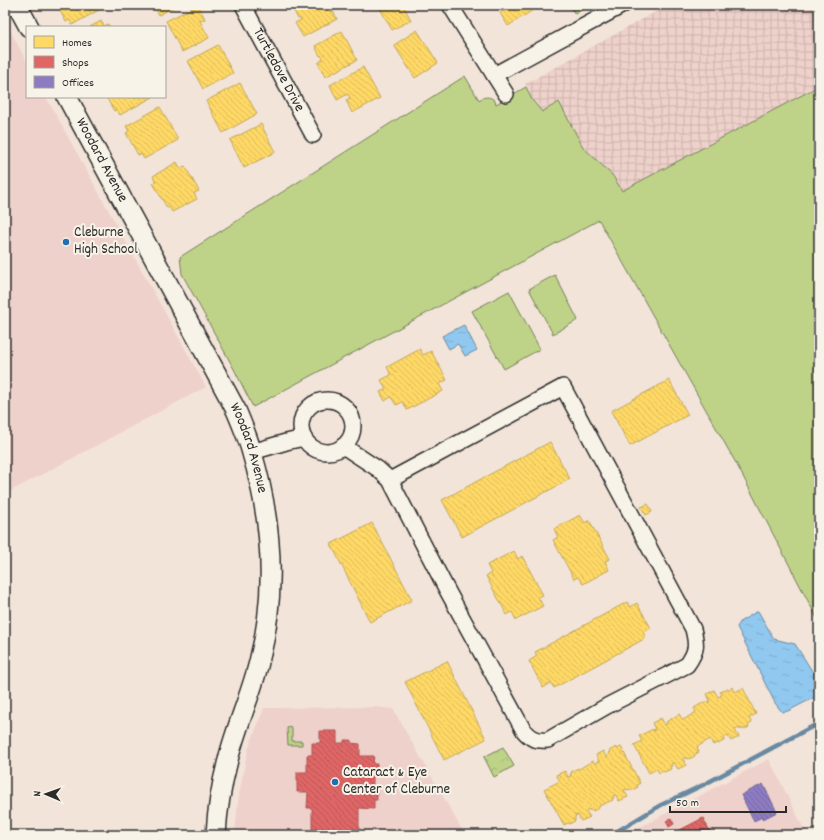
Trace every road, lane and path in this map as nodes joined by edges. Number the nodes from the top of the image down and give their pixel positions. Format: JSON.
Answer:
{"nodes":[{"id":1,"x":17,"y":5,"type":"edge"},
{"id":2,"x":243,"y":5,"type":"edge"},
{"id":3,"x":450,"y":5,"type":"edge"},
{"id":4,"x":623,"y":5,"type":"edge"},
{"id":5,"x":28,"y":26,"type":"edge"},
{"id":6,"x":494,"y":75,"type":"junction"},
{"id":7,"x":506,"y":94,"type":"dead end"},
{"id":8,"x":68,"y":98,"type":"edge"},
{"id":9,"x":312,"y":135,"type":"dead end"},
{"id":10,"x":304,"y":438,"type":"junction"},
{"id":11,"x":343,"y":446,"type":"junction"},
{"id":12,"x":252,"y":452,"type":"junction"},
{"id":13,"x":390,"y":480,"type":"junction"},
{"id":14,"x":216,"y":835,"type":"edge"}],
"edges":[{"from":1,"to":5,"type":"street"},
{"from":2,"to":9,"type":"street","name":"Turtledove Drive"},
{"from":3,"to":6,"type":"street"},
{"from":4,"to":6,"type":"street"},
{"from":6,"to":7,"type":"street"},
{"from":8,"to":12,"type":"street","name":"Woodard Avenue"},
{"from":10,"to":11,"type":"street"},
{"from":10,"to":11,"type":"street"},
{"from":10,"to":12,"type":"street"},
{"from":11,"to":13,"type":"street"},
{"from":12,"to":14,"type":"street","name":"Woodard Avenue"},
{"from":13,"to":13,"type":"street"}]}
